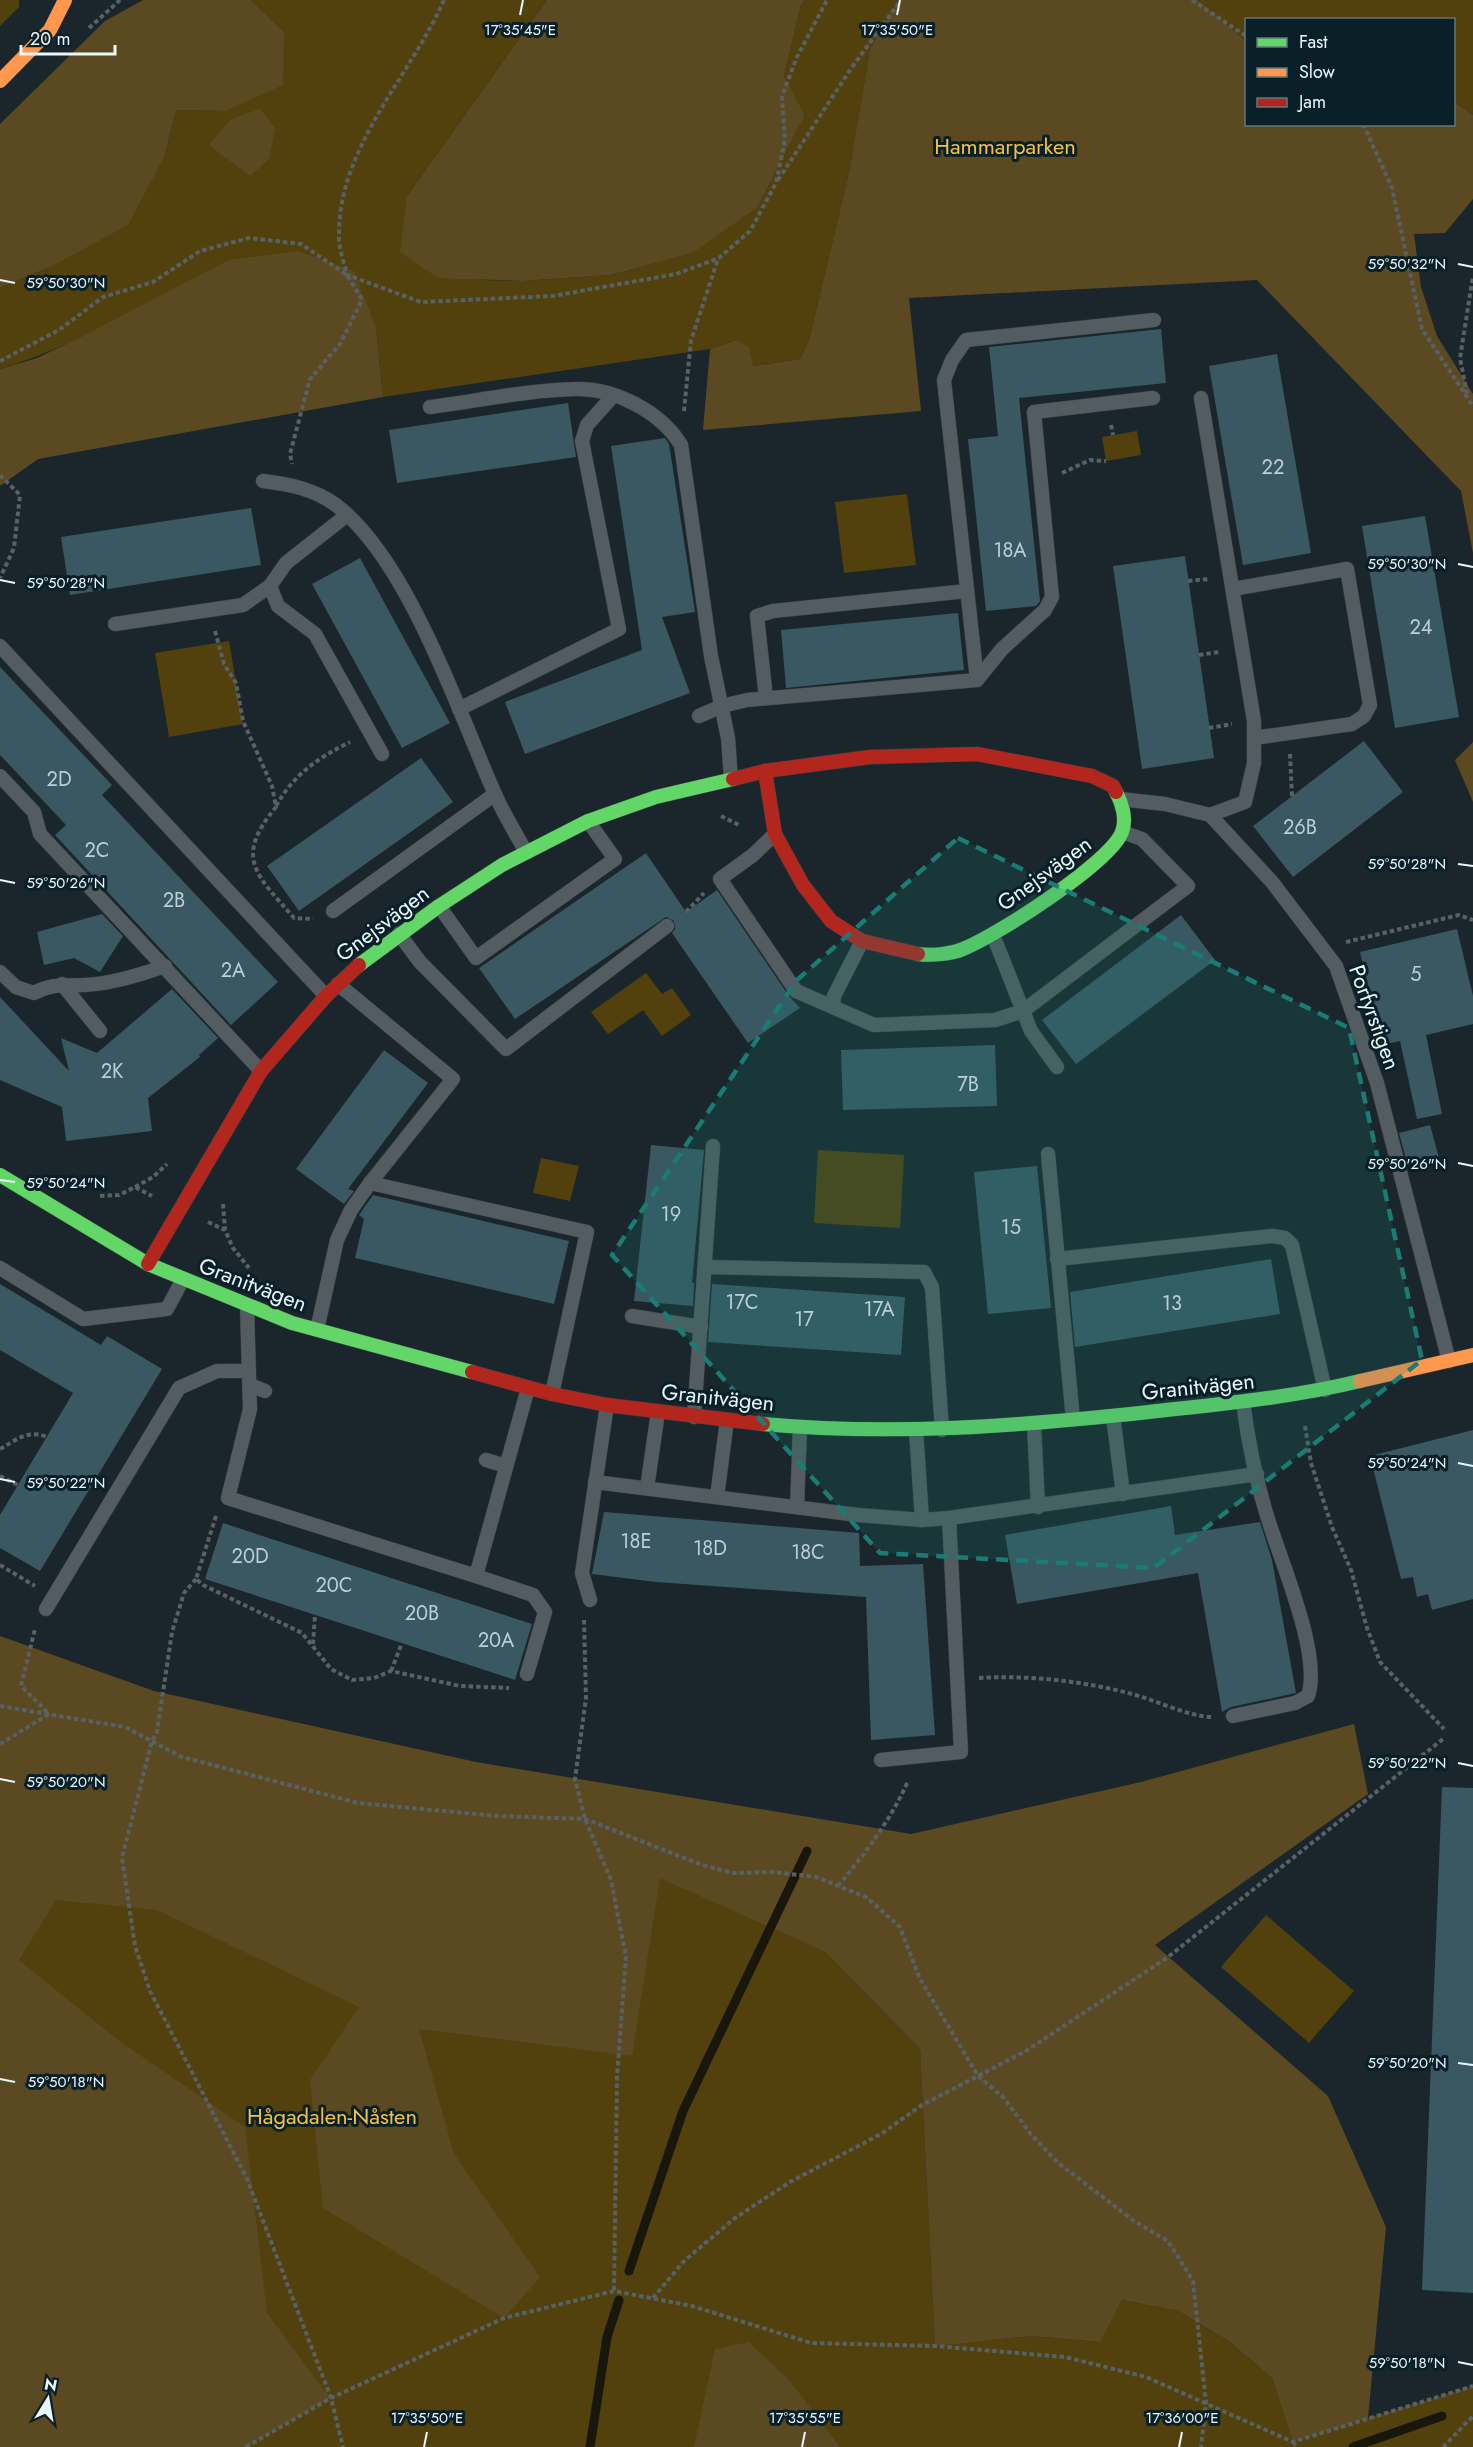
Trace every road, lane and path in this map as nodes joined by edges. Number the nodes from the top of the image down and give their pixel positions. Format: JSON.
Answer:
{"nodes":[{"id":1,"x":65,"y":0,"type":"edge"},
{"id":2,"x":444,"y":0,"type":"edge"},
{"id":3,"x":827,"y":0,"type":"edge"},
{"id":4,"x":900,"y":0,"type":"edge"},
{"id":5,"x":1192,"y":0,"type":"edge"},
{"id":6,"x":1245,"y":35,"type":"edge"},
{"id":7,"x":0,"y":81,"type":"edge"},
{"id":8,"x":1364,"y":126,"type":"edge"},
{"id":9,"x":776,"y":183,"type":"junction"},
{"id":10,"x":718,"y":258,"type":"junction"},
{"id":11,"x":347,"y":275,"type":"junction"},
{"id":12,"x":1473,"y":276,"type":"edge"},
{"id":13,"x":1154,"y":320,"type":"dead end"},
{"id":14,"x":0,"y":361,"type":"edge"},
{"id":15,"x":1468,"y":394,"type":"junction"},
{"id":16,"x":613,"y":396,"type":"junction"},
{"id":17,"x":1154,"y":398,"type":"dead end"},
{"id":18,"x":1201,"y":398,"type":"dead end"},
{"id":19,"x":1473,"y":406,"type":"edge"},
{"id":20,"x":430,"y":407,"type":"dead end"},
{"id":21,"x":681,"y":445,"type":"junction"},
{"id":22,"x":1106,"y":461,"type":"dead end"},
{"id":23,"x":1040,"y":474,"type":"junction"},
{"id":24,"x":0,"y":475,"type":"edge"},
{"id":25,"x":263,"y":481,"type":"dead end"},
{"id":26,"x":297,"y":485,"type":"junction"},
{"id":27,"x":347,"y":515,"type":"junction"},
{"id":28,"x":0,"y":578,"type":"edge"},
{"id":29,"x":270,"y":586,"type":"junction"},
{"id":30,"x":1233,"y":589,"type":"junction"},
{"id":31,"x":967,"y":591,"type":"junction"},
{"id":32,"x":212,"y":609,"type":"junction"},
{"id":33,"x":115,"y":624,"type":"dead end"},
{"id":34,"x":0,"y":646,"type":"edge"},
{"id":35,"x":977,"y":680,"type":"junction"},
{"id":36,"x":766,"y":698,"type":"junction"},
{"id":37,"x":722,"y":706,"type":"junction"},
{"id":38,"x":459,"y":709,"type":"junction"},
{"id":39,"x":699,"y":716,"type":"dead end"},
{"id":40,"x":369,"y":732,"type":"junction"},
{"id":41,"x":1289,"y":733,"type":"junction"},
{"id":42,"x":1254,"y":738,"type":"junction"},
{"id":43,"x":382,"y":754,"type":"dead end"},
{"id":44,"x":765,"y":771,"type":"junction"},
{"id":45,"x":0,"y":776,"type":"edge"},
{"id":46,"x":731,"y":779,"type":"junction"},
{"id":47,"x":495,"y":794,"type":"junction"},
{"id":48,"x":1292,"y":796,"type":"dead end"},
{"id":49,"x":1120,"y":799,"type":"junction"},
{"id":50,"x":276,"y":807,"type":"junction"},
{"id":51,"x":717,"y":815,"type":"dead end"},
{"id":52,"x":1209,"y":815,"type":"junction"},
{"id":53,"x":588,"y":821,"type":"junction"},
{"id":54,"x":1122,"y":832,"type":"junction"},
{"id":55,"x":776,"y":834,"type":"junction"},
{"id":56,"x":761,"y":847,"type":"junction"},
{"id":57,"x":526,"y":852,"type":"junction"},
{"id":58,"x":439,"y":906,"type":"junction"},
{"id":59,"x":333,"y":911,"type":"joint"},
{"id":60,"x":1473,"y":920,"type":"edge"},
{"id":61,"x":667,"y":926,"type":"dead end"},
{"id":62,"x":399,"y":934,"type":"junction"},
{"id":63,"x":993,"y":935,"type":"junction"},
{"id":64,"x":862,"y":941,"type":"junction"},
{"id":65,"x":1323,"y":948,"type":"junction"},
{"id":66,"x":165,"y":966,"type":"junction"},
{"id":67,"x":0,"y":972,"type":"edge"},
{"id":68,"x":62,"y":984,"type":"junction"},
{"id":69,"x":338,"y":984,"type":"junction"},
{"id":70,"x":326,"y":996,"type":"junction"},
{"id":71,"x":833,"y":1007,"type":"junction"},
{"id":72,"x":1023,"y":1011,"type":"junction"},
{"id":73,"x":100,"y":1031,"type":"dead end"},
{"id":74,"x":1058,"y":1067,"type":"dead end"},
{"id":75,"x":261,"y":1071,"type":"junction"},
{"id":76,"x":713,"y":1146,"type":"dead end"},
{"id":77,"x":1048,"y":1154,"type":"dead end"},
{"id":78,"x":169,"y":1162,"type":"dead end"},
{"id":79,"x":0,"y":1175,"type":"edge"},
{"id":80,"x":370,"y":1183,"type":"junction"},
{"id":81,"x":135,"y":1187,"type":"dead end"},
{"id":82,"x":223,"y":1195,"type":"dead end"},
{"id":83,"x":225,"y":1230,"type":"dead end"},
{"id":84,"x":1057,"y":1259,"type":"junction"},
{"id":85,"x":148,"y":1264,"type":"junction"},
{"id":86,"x":705,"y":1267,"type":"junction"},
{"id":87,"x":0,"y":1268,"type":"edge"},
{"id":88,"x":183,"y":1280,"type":"junction"},
{"id":89,"x":247,"y":1306,"type":"junction"},
{"id":90,"x":632,"y":1316,"type":"dead end"},
{"id":91,"x":701,"y":1327,"type":"junction"},
{"id":92,"x":317,"y":1330,"type":"junction"},
{"id":93,"x":1473,"y":1355,"type":"edge"},
{"id":94,"x":1449,"y":1361,"type":"junction"},
{"id":95,"x":249,"y":1378,"type":"junction"},
{"id":96,"x":528,"y":1388,"type":"junction"},
{"id":97,"x":1325,"y":1390,"type":"junction"},
{"id":98,"x":265,"y":1391,"type":"dead end"},
{"id":99,"x":552,"y":1394,"type":"junction"},
{"id":100,"x":1302,"y":1395,"type":"junction"},
{"id":101,"x":1243,"y":1402,"type":"junction"},
{"id":102,"x":607,"y":1405,"type":"junction"},
{"id":103,"x":658,"y":1412,"type":"junction"},
{"id":104,"x":1113,"y":1416,"type":"junction"},
{"id":105,"x":694,"y":1417,"type":"junction"},
{"id":106,"x":727,"y":1420,"type":"junction"},
{"id":107,"x":1073,"y":1420,"type":"junction"},
{"id":108,"x":1034,"y":1424,"type":"junction"},
{"id":109,"x":800,"y":1427,"type":"junction"},
{"id":110,"x":916,"y":1430,"type":"junction"},
{"id":111,"x":942,"y":1430,"type":"junction"},
{"id":112,"x":47,"y":1437,"type":"dead end"},
{"id":113,"x":0,"y":1449,"type":"edge"},
{"id":114,"x":486,"y":1460,"type":"dead end"},
{"id":115,"x":506,"y":1466,"type":"junction"},
{"id":116,"x":1257,"y":1474,"type":"junction"},
{"id":117,"x":0,"y":1476,"type":"edge"},
{"id":118,"x":595,"y":1482,"type":"junction"},
{"id":119,"x":18,"y":1485,"type":"dead end"},
{"id":120,"x":647,"y":1488,"type":"junction"},
{"id":121,"x":1123,"y":1494,"type":"junction"},
{"id":122,"x":717,"y":1497,"type":"junction"},
{"id":123,"x":228,"y":1498,"type":"junction"},
{"id":124,"x":797,"y":1507,"type":"junction"},
{"id":125,"x":1038,"y":1507,"type":"junction"},
{"id":126,"x":949,"y":1518,"type":"junction"},
{"id":127,"x":922,"y":1520,"type":"junction"},
{"id":128,"x":0,"y":1565,"type":"edge"},
{"id":129,"x":476,"y":1576,"type":"junction"},
{"id":130,"x":196,"y":1579,"type":"junction"},
{"id":131,"x":54,"y":1597,"type":"junction"},
{"id":132,"x":590,"y":1600,"type":"dead end"},
{"id":133,"x":46,"y":1610,"type":"joint"},
{"id":134,"x":315,"y":1615,"type":"dead end"},
{"id":135,"x":584,"y":1617,"type":"dead end"},
{"id":136,"x":402,"y":1643,"type":"dead end"},
{"id":137,"x":313,"y":1645,"type":"junction"},
{"id":138,"x":391,"y":1671,"type":"junction"},
{"id":139,"x":527,"y":1674,"type":"joint"},
{"id":140,"x":957,"y":1680,"type":"junction"},
{"id":141,"x":0,"y":1706,"type":"edge"},
{"id":142,"x":49,"y":1714,"type":"junction"},
{"id":143,"x":1233,"y":1716,"type":"joint"},
{"id":144,"x":1444,"y":1729,"type":"dead end"},
{"id":145,"x":1443,"y":1739,"type":"dead end"},
{"id":146,"x":152,"y":1741,"type":"junction"},
{"id":147,"x":0,"y":1744,"type":"edge"},
{"id":148,"x":914,"y":1757,"type":"junction"},
{"id":149,"x":881,"y":1760,"type":"dead end"},
{"id":150,"x":585,"y":1819,"type":"junction"},
{"id":151,"x":838,"y":1886,"type":"junction"},
{"id":152,"x":978,"y":2076,"type":"junction"},
{"id":153,"x":614,"y":2291,"type":"junction"},
{"id":154,"x":653,"y":2298,"type":"junction"},
{"id":155,"x":1473,"y":2386,"type":"edge"},
{"id":156,"x":331,"y":2398,"type":"junction"},
{"id":157,"x":1206,"y":2403,"type":"junction"},
{"id":158,"x":1473,"y":2416,"type":"edge"},
{"id":159,"x":1293,"y":2442,"type":"junction"},
{"id":160,"x":246,"y":2447,"type":"edge"},
{"id":161,"x":343,"y":2447,"type":"edge"},
{"id":162,"x":1201,"y":2447,"type":"edge"},
{"id":163,"x":1297,"y":2447,"type":"edge"},
{"id":164,"x":1443,"y":2447,"type":"edge"}],
"edges":[{"from":1,"to":7,"type":"street"},
{"from":2,"to":11,"type":"path"},
{"from":3,"to":9,"type":"path"},
{"from":4,"to":9,"type":"path"},
{"from":5,"to":6,"type":"path"},
{"from":8,"to":15,"type":"path"},
{"from":9,"to":10,"type":"path"},
{"from":10,"to":11,"type":"path"},
{"from":10,"to":21,"type":"path"},
{"from":11,"to":14,"type":"path"},
{"from":11,"to":26,"type":"path"},
{"from":12,"to":15,"type":"path"},
{"from":13,"to":31,"type":"lane"},
{"from":15,"to":19,"type":"path"},
{"from":16,"to":20,"type":"lane"},
{"from":16,"to":21,"type":"lane"},
{"from":16,"to":38,"type":"lane"},
{"from":17,"to":23,"type":"lane"},
{"from":18,"to":30,"type":"lane"},
{"from":21,"to":37,"type":"lane"},
{"from":22,"to":23,"type":"path"},
{"from":23,"to":35,"type":"lane"},
{"from":24,"to":28,"type":"path"},
{"from":25,"to":26,"type":"lane"},
{"from":26,"to":27,"type":"lane"},
{"from":27,"to":29,"type":"lane"},
{"from":27,"to":38,"type":"lane"},
{"from":29,"to":32,"type":"lane"},
{"from":29,"to":40,"type":"lane"},
{"from":30,"to":41,"type":"lane"},
{"from":30,"to":42,"type":"lane"},
{"from":31,"to":35,"type":"lane"},
{"from":31,"to":36,"type":"lane"},
{"from":32,"to":33,"type":"lane"},
{"from":32,"to":50,"type":"path"},
{"from":34,"to":70,"type":"lane"},
{"from":35,"to":36,"type":"lane"},
{"from":36,"to":37,"type":"lane"},
{"from":37,"to":39,"type":"lane"},
{"from":37,"to":46,"type":"lane"},
{"from":38,"to":47,"type":"lane"},
{"from":40,"to":43,"type":"lane"},
{"from":40,"to":50,"type":"path"},
{"from":41,"to":42,"type":"lane"},
{"from":41,"to":48,"type":"path"},
{"from":42,"to":52,"type":"lane"},
{"from":44,"to":46,"type":"street","name":"Gnejsvägen"},
{"from":44,"to":49,"type":"street","name":"Gnejsvägen"},
{"from":44,"to":55,"type":"street","name":"Gnejsvägen"},
{"from":45,"to":66,"type":"lane"},
{"from":46,"to":53,"type":"street","name":"Gnejsvägen"},
{"from":47,"to":57,"type":"lane"},
{"from":47,"to":59,"type":"lane"},
{"from":49,"to":52,"type":"lane"},
{"from":49,"to":54,"type":"street","name":"Gnejsvägen"},
{"from":50,"to":59,"type":"path"},
{"from":51,"to":56,"type":"path"},
{"from":52,"to":65,"type":"lane","name":"Porfyrstigen"},
{"from":53,"to":57,"type":"street","name":"Gnejsvägen"},
{"from":53,"to":58,"type":"lane"},
{"from":54,"to":63,"type":"street","name":"Gnejsvägen"},
{"from":54,"to":72,"type":"lane"},
{"from":55,"to":56,"type":"lane"},
{"from":55,"to":64,"type":"street","name":"Gnejsvägen"},
{"from":56,"to":71,"type":"lane"},
{"from":57,"to":58,"type":"street","name":"Gnejsvägen"},
{"from":58,"to":62,"type":"street","name":"Gnejsvägen"},
{"from":60,"to":65,"type":"path"},
{"from":61,"to":62,"type":"lane"},
{"from":62,"to":69,"type":"street","name":"Gnejsvägen"},
{"from":63,"to":64,"type":"street","name":"Gnejsvägen"},
{"from":63,"to":72,"type":"lane"},
{"from":64,"to":71,"type":"lane"},
{"from":65,"to":94,"type":"lane","name":"Porfyrstigen"},
{"from":66,"to":68,"type":"lane"},
{"from":66,"to":75,"type":"lane"},
{"from":67,"to":68,"type":"lane"},
{"from":68,"to":73,"type":"lane"},
{"from":69,"to":70,"type":"street","name":"Gnejsvägen"},
{"from":69,"to":80,"type":"lane"},
{"from":70,"to":75,"type":"street","name":"Gnejsvägen"},
{"from":71,"to":72,"type":"lane"},
{"from":72,"to":74,"type":"lane"},
{"from":75,"to":85,"type":"street","name":"Gnejsvägen"},
{"from":76,"to":86,"type":"lane"},
{"from":77,"to":84,"type":"lane"},
{"from":78,"to":81,"type":"path"},
{"from":79,"to":85,"type":"street","name":"Granitvägen"},
{"from":80,"to":92,"type":"lane"},
{"from":80,"to":99,"type":"lane"},
{"from":82,"to":83,"type":"path"},
{"from":84,"to":97,"type":"lane"},
{"from":84,"to":107,"type":"lane"},
{"from":85,"to":88,"type":"street","name":"Granitvägen"},
{"from":86,"to":91,"type":"lane"},
{"from":86,"to":111,"type":"lane"},
{"from":87,"to":88,"type":"lane"},
{"from":88,"to":89,"type":"street","name":"Granitvägen"},
{"from":89,"to":92,"type":"street","name":"Granitvägen"},
{"from":89,"to":95,"type":"lane"},
{"from":90,"to":91,"type":"lane"},
{"from":91,"to":105,"type":"lane"},
{"from":92,"to":96,"type":"street","name":"Granitvägen"},
{"from":93,"to":94,"type":"street","name":"Granitvägen"},
{"from":94,"to":97,"type":"street","name":"Granitvägen"},
{"from":95,"to":98,"type":"lane"},
{"from":95,"to":123,"type":"lane"},
{"from":95,"to":131,"type":"lane"},
{"from":96,"to":99,"type":"street","name":"Granitvägen"},
{"from":96,"to":115,"type":"lane"},
{"from":97,"to":100,"type":"street","name":"Granitvägen"},
{"from":99,"to":102,"type":"street","name":"Granitvägen"},
{"from":100,"to":101,"type":"street","name":"Granitvägen"},
{"from":100,"to":144,"type":"path"},
{"from":101,"to":104,"type":"street","name":"Granitvägen"},
{"from":101,"to":116,"type":"lane"},
{"from":102,"to":103,"type":"street","name":"Granitvägen"},
{"from":102,"to":118,"type":"lane"},
{"from":103,"to":105,"type":"street","name":"Granitvägen"},
{"from":103,"to":120,"type":"lane"},
{"from":104,"to":107,"type":"street","name":"Granitvägen"},
{"from":104,"to":121,"type":"lane"},
{"from":105,"to":106,"type":"street","name":"Granitvägen"},
{"from":106,"to":109,"type":"street","name":"Granitvägen"},
{"from":106,"to":122,"type":"lane"},
{"from":107,"to":108,"type":"street","name":"Granitvägen"},
{"from":108,"to":111,"type":"street","name":"Granitvägen"},
{"from":108,"to":125,"type":"lane"},
{"from":109,"to":110,"type":"street","name":"Granitvägen"},
{"from":109,"to":124,"type":"lane"},
{"from":110,"to":111,"type":"street","name":"Granitvägen"},
{"from":110,"to":127,"type":"lane"},
{"from":112,"to":113,"type":"path"},
{"from":114,"to":115,"type":"lane"},
{"from":115,"to":129,"type":"lane"},
{"from":116,"to":121,"type":"lane"},
{"from":116,"to":143,"type":"lane"},
{"from":117,"to":119,"type":"path"},
{"from":118,"to":120,"type":"lane"},
{"from":118,"to":132,"type":"lane"},
{"from":120,"to":122,"type":"lane"},
{"from":121,"to":125,"type":"lane"},
{"from":122,"to":124,"type":"lane"},
{"from":123,"to":129,"type":"lane"},
{"from":123,"to":130,"type":"path"},
{"from":124,"to":127,"type":"lane"},
{"from":125,"to":126,"type":"lane"},
{"from":126,"to":127,"type":"lane"},
{"from":126,"to":140,"type":"lane"},
{"from":128,"to":131,"type":"path"},
{"from":129,"to":139,"type":"lane"},
{"from":130,"to":137,"type":"path"},
{"from":130,"to":146,"type":"path"},
{"from":131,"to":133,"type":"lane"},
{"from":133,"to":142,"type":"path"},
{"from":134,"to":137,"type":"path"},
{"from":135,"to":150,"type":"path"},
{"from":136,"to":138,"type":"path"},
{"from":137,"to":138,"type":"path"},
{"from":138,"to":139,"type":"path"},
{"from":140,"to":143,"type":"path"},
{"from":140,"to":148,"type":"lane"},
{"from":141,"to":142,"type":"path"},
{"from":142,"to":146,"type":"path"},
{"from":142,"to":147,"type":"path"},
{"from":145,"to":152,"type":"path"},
{"from":146,"to":150,"type":"path"},
{"from":146,"to":156,"type":"path"},
{"from":148,"to":149,"type":"lane"},
{"from":148,"to":151,"type":"path"},
{"from":150,"to":151,"type":"path"},
{"from":150,"to":153,"type":"path"},
{"from":151,"to":152,"type":"path"},
{"from":152,"to":154,"type":"path"},
{"from":152,"to":157,"type":"path"},
{"from":153,"to":154,"type":"path"},
{"from":153,"to":156,"type":"path"},
{"from":154,"to":157,"type":"path"},
{"from":155,"to":159,"type":"path"},
{"from":156,"to":160,"type":"path"},
{"from":156,"to":161,"type":"path"},
{"from":157,"to":159,"type":"path"},
{"from":157,"to":162,"type":"path"},
{"from":158,"to":164,"type":"path"},
{"from":159,"to":163,"type":"path"}]}
